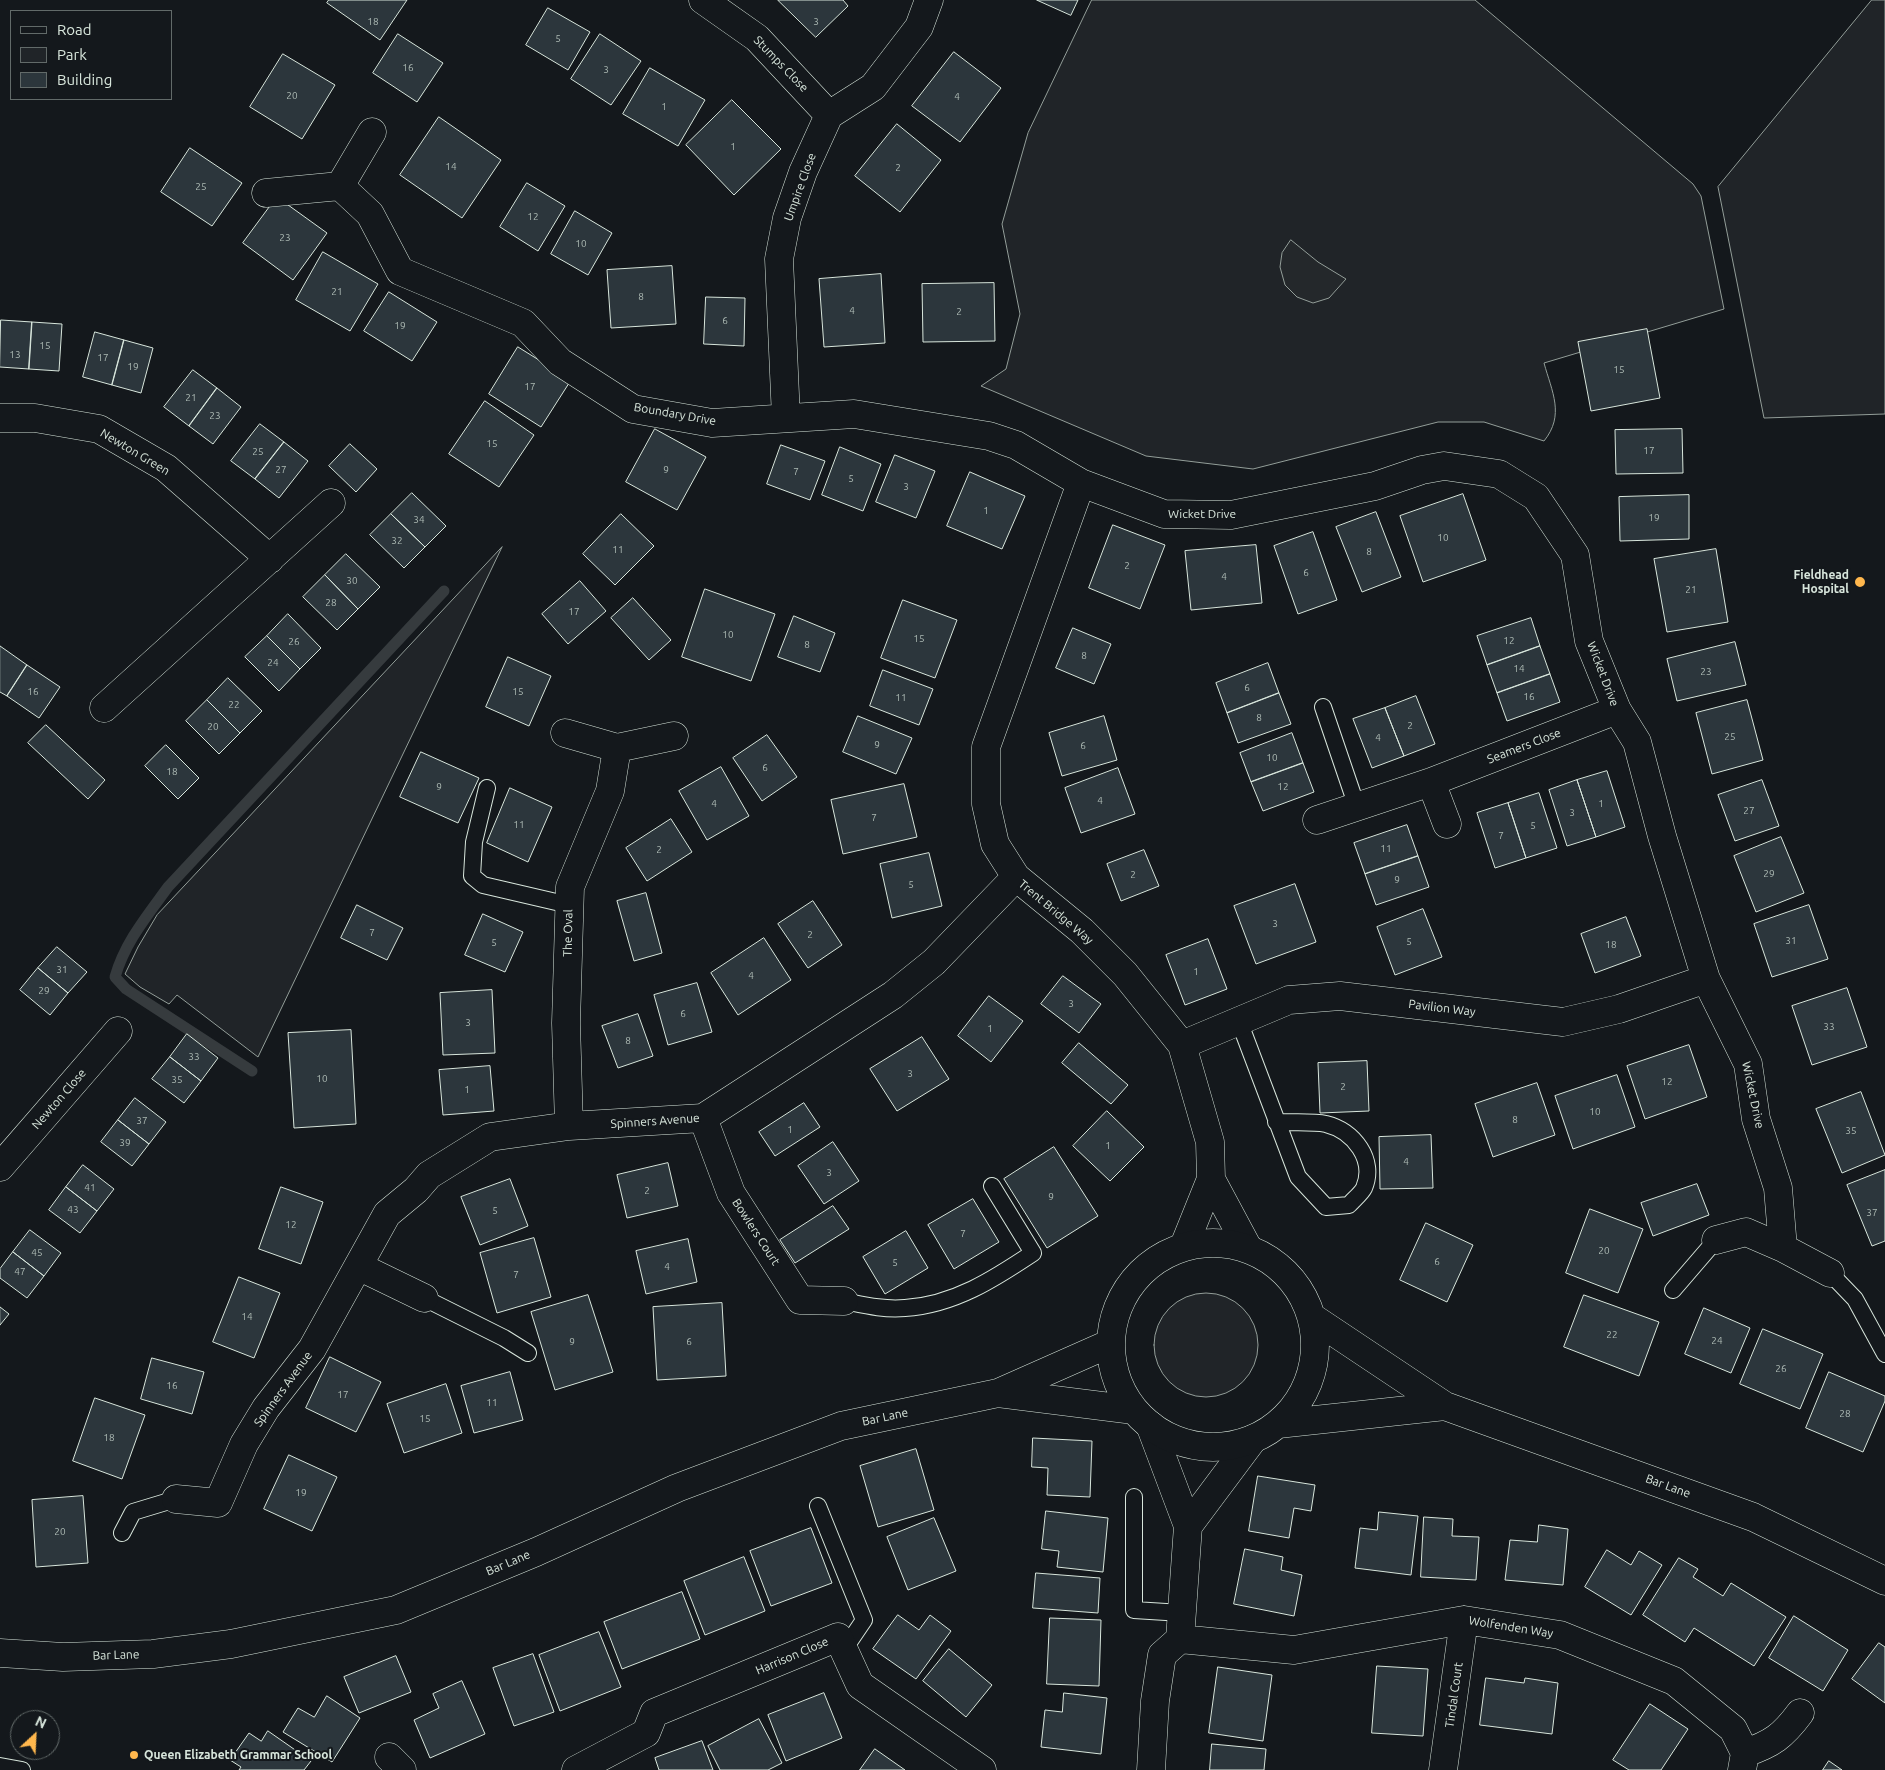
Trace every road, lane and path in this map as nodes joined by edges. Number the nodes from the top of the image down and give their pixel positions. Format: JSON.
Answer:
{"nodes":[{"id":1,"x":704,"y":0,"type":"edge"},
{"id":2,"x":928,"y":0,"type":"edge"},
{"id":3,"x":829,"y":115,"type":"junction"},
{"id":4,"x":372,"y":132,"type":"dead end"},
{"id":5,"x":340,"y":186,"type":"junction"},
{"id":6,"x":266,"y":193,"type":"dead end"},
{"id":7,"x":0,"y":418,"type":"edge"},
{"id":8,"x":786,"y":418,"type":"junction"},
{"id":9,"x":1081,"y":483,"type":"junction"},
{"id":10,"x":331,"y":503,"type":"dead end"},
{"id":11,"x":270,"y":559,"type":"junction"},
{"id":12,"x":1324,"y":707,"type":"dead end"},
{"id":13,"x":104,"y":708,"type":"dead end"},
{"id":14,"x":1617,"y":710,"type":"junction"},
{"id":15,"x":565,"y":733,"type":"dead end"},
{"id":16,"x":674,"y":736,"type":"dead end"},
{"id":17,"x":617,"y":748,"type":"junction"},
{"id":18,"x":1431,"y":782,"type":"junction"},
{"id":19,"x":487,"y":788,"type":"dead end"},
{"id":20,"x":1357,"y":807,"type":"junction"},
{"id":21,"x":1317,"y":820,"type":"dead end"},
{"id":22,"x":1447,"y":824,"type":"dead end"},
{"id":23,"x":1016,"y":877,"type":"junction"},
{"id":24,"x":569,"y":905,"type":"junction"},
{"id":25,"x":1706,"y":980,"type":"junction"},
{"id":26,"x":1239,"y":1021,"type":"junction"},
{"id":27,"x":118,"y":1031,"type":"dead end"},
{"id":28,"x":1182,"y":1045,"type":"junction"},
{"id":29,"x":703,"y":1118,"type":"junction"},
{"id":30,"x":1276,"y":1122,"type":"junction"},
{"id":31,"x":569,"y":1126,"type":"junction"},
{"id":32,"x":0,"y":1167,"type":"edge"},
{"id":33,"x":1211,"y":1179,"type":"junction"},
{"id":34,"x":992,"y":1186,"type":"dead end"},
{"id":35,"x":1716,"y":1240,"type":"joint"},
{"id":36,"x":1184,"y":1246,"type":"junction"},
{"id":37,"x":1248,"y":1248,"type":"junction"},
{"id":38,"x":1783,"y":1248,"type":"junction"},
{"id":39,"x":358,"y":1266,"type":"junction"},
{"id":40,"x":1830,"y":1273,"type":"joint"},
{"id":41,"x":1672,"y":1290,"type":"dead end"},
{"id":42,"x":424,"y":1298,"type":"joint"},
{"id":43,"x":844,"y":1301,"type":"joint"},
{"id":44,"x":1313,"y":1318,"type":"junction"},
{"id":45,"x":1111,"y":1343,"type":"junction"},
{"id":46,"x":528,"y":1353,"type":"dead end"},
{"id":47,"x":1885,"y":1354,"type":"edge"},
{"id":48,"x":998,"y":1393,"type":"junction"},
{"id":49,"x":1445,"y":1406,"type":"junction"},
{"id":50,"x":1142,"y":1417,"type":"junction"},
{"id":51,"x":1278,"y":1424,"type":"junction"},
{"id":52,"x":1253,"y":1439,"type":"junction"},
{"id":53,"x":1134,"y":1497,"type":"dead end"},
{"id":54,"x":176,"y":1499,"type":"joint"},
{"id":55,"x":818,"y":1506,"type":"dead end"},
{"id":56,"x":1188,"y":1526,"type":"junction"},
{"id":57,"x":122,"y":1533,"type":"dead end"},
{"id":58,"x":1885,"y":1581,"type":"edge"},
{"id":59,"x":1182,"y":1613,"type":"junction"},
{"id":60,"x":1464,"y":1620,"type":"junction"},
{"id":61,"x":1180,"y":1639,"type":"junction"},
{"id":62,"x":844,"y":1651,"type":"junction"},
{"id":63,"x":0,"y":1653,"type":"edge"},
{"id":64,"x":1800,"y":1713,"type":"dead end"},
{"id":65,"x":1744,"y":1762,"type":"edge"},
{"id":66,"x":0,"y":1766,"type":"edge"},
{"id":67,"x":22,"y":1770,"type":"edge"},
{"id":68,"x":576,"y":1770,"type":"edge"},
{"id":69,"x":982,"y":1770,"type":"edge"},
{"id":70,"x":1150,"y":1770,"type":"edge"},
{"id":71,"x":1443,"y":1770,"type":"edge"}],
"edges":[{"from":1,"to":3,"type":"street","name":"Stumps Close"},
{"from":2,"to":3,"type":"street"},
{"from":3,"to":8,"type":"street","name":"Umpire Close"},
{"from":4,"to":5,"type":"street"},
{"from":5,"to":6,"type":"street"},
{"from":5,"to":8,"type":"street","name":"Boundary Drive"},
{"from":7,"to":11,"type":"street","name":"Newton Green"},
{"from":8,"to":9,"type":"street","name":"Boundary Drive"},
{"from":9,"to":14,"type":"street","name":"Wicket Drive"},
{"from":9,"to":23,"type":"street","name":"Trent Bridge Way"},
{"from":10,"to":11,"type":"street"},
{"from":11,"to":13,"type":"street"},
{"from":12,"to":20,"type":"lane"},
{"from":14,"to":18,"type":"street","name":"Seamers Close"},
{"from":14,"to":25,"type":"street","name":"Wicket Drive"},
{"from":15,"to":17,"type":"street"},
{"from":16,"to":17,"type":"street"},
{"from":17,"to":24,"type":"street","name":"The Oval"},
{"from":18,"to":20,"type":"street","name":"Seamers Close"},
{"from":18,"to":22,"type":"street"},
{"from":19,"to":24,"type":"lane"},
{"from":20,"to":21,"type":"street","name":"Seamers Close"},
{"from":23,"to":28,"type":"street","name":"Trent Bridge Way"},
{"from":23,"to":29,"type":"street","name":"Spinners Avenue"},
{"from":24,"to":31,"type":"street","name":"The Oval"},
{"from":25,"to":26,"type":"street","name":"Pavilion Way"},
{"from":25,"to":38,"type":"street","name":"Wicket Drive"},
{"from":26,"to":28,"type":"street","name":"Pavilion Way"},
{"from":26,"to":30,"type":"lane"},
{"from":27,"to":32,"type":"street","name":"Newton Close"},
{"from":28,"to":33,"type":"street","name":"Trent Bridge Way"},
{"from":29,"to":31,"type":"street","name":"Spinners Avenue"},
{"from":29,"to":43,"type":"street","name":"Bowlers Court"},
{"from":30,"to":30,"type":"lane"},
{"from":31,"to":39,"type":"street","name":"Spinners Avenue"},
{"from":33,"to":36,"type":"street","name":"Trent Bridge Way"},
{"from":33,"to":37,"type":"street","name":"Trent Bridge Way"},
{"from":34,"to":43,"type":"lane"},
{"from":35,"to":38,"type":"street"},
{"from":35,"to":41,"type":"lane"},
{"from":36,"to":37,"type":"street"},
{"from":36,"to":45,"type":"street"},
{"from":37,"to":44,"type":"street"},
{"from":38,"to":40,"type":"street"},
{"from":39,"to":42,"type":"street"},
{"from":39,"to":54,"type":"street","name":"Spinners Avenue"},
{"from":40,"to":47,"type":"lane"},
{"from":42,"to":46,"type":"lane"},
{"from":44,"to":49,"type":"street","name":"Bar Lane"},
{"from":44,"to":51,"type":"street"},
{"from":45,"to":48,"type":"street","name":"Bar Lane"},
{"from":45,"to":50,"type":"street"},
{"from":48,"to":50,"type":"street","name":"Bar Lane"},
{"from":48,"to":63,"type":"street","name":"Bar Lane"},
{"from":49,"to":51,"type":"street","name":"Bar Lane"},
{"from":49,"to":58,"type":"street","name":"Bar Lane"},
{"from":50,"to":52,"type":"street"},
{"from":50,"to":56,"type":"street"},
{"from":51,"to":52,"type":"street"},
{"from":52,"to":56,"type":"street"},
{"from":53,"to":59,"type":"lane"},
{"from":54,"to":57,"type":"lane"},
{"from":55,"to":62,"type":"lane"},
{"from":56,"to":59,"type":"street"},
{"from":59,"to":61,"type":"street"},
{"from":60,"to":61,"type":"street","name":"Wolfenden Way"},
{"from":60,"to":65,"type":"street","name":"Wolfenden Way"},
{"from":60,"to":71,"type":"street","name":"Tindal Court"},
{"from":61,"to":70,"type":"street"},
{"from":62,"to":68,"type":"street","name":"Harrison Close"},
{"from":62,"to":69,"type":"street","name":"Harrison Close"},
{"from":64,"to":65,"type":"street","name":"Wolfenden Way"},
{"from":66,"to":67,"type":"lane"}]}
